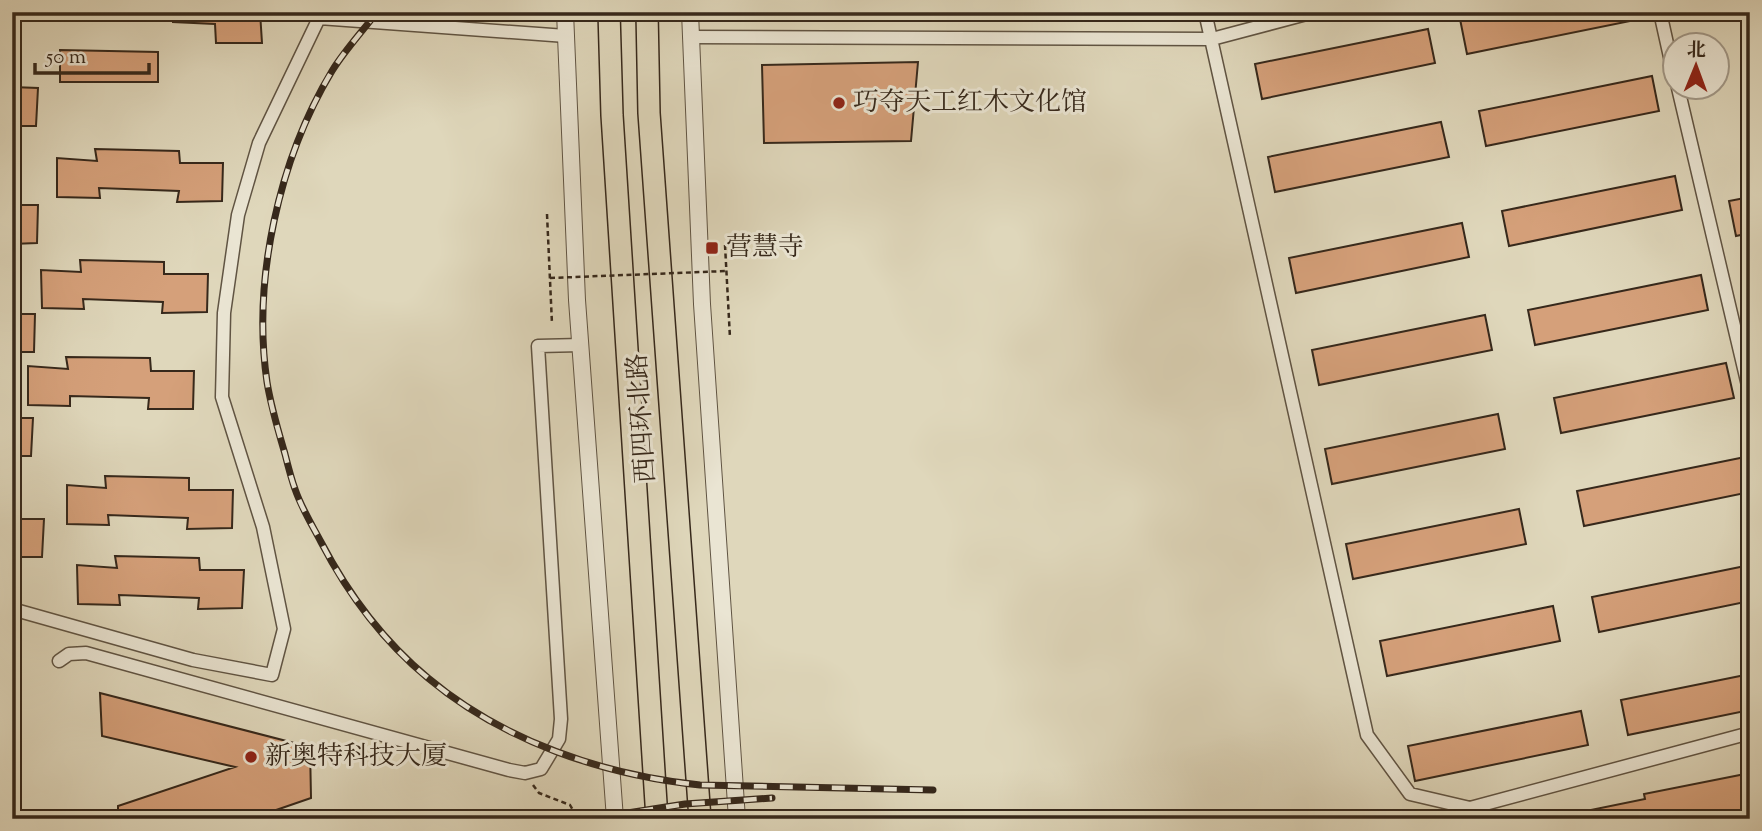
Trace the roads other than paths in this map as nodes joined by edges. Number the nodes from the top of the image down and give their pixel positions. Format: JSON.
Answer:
{"nodes":[{"id":1,"x":304,"y":12,"type":"edge"},
{"id":2,"x":565,"y":12,"type":"edge"},
{"id":3,"x":609,"y":12,"type":"edge"},
{"id":4,"x":647,"y":12,"type":"edge"},
{"id":5,"x":690,"y":12,"type":"edge"},
{"id":6,"x":1205,"y":12,"type":"edge"},
{"id":7,"x":1314,"y":12,"type":"edge"},
{"id":8,"x":1660,"y":12,"type":"edge"},
{"id":9,"x":319,"y":18,"type":"junction"},
{"id":10,"x":1665,"y":32,"type":"edge"},
{"id":11,"x":566,"y":36,"type":"junction"},
{"id":12,"x":690,"y":37,"type":"junction"},
{"id":13,"x":1212,"y":39,"type":"junction"},
{"id":14,"x":1681,"y":102,"type":"edge"},
{"id":15,"x":581,"y":345,"type":"junction"},
{"id":16,"x":1750,"y":394,"type":"edge"},
{"id":17,"x":12,"y":609,"type":"edge"},
{"id":18,"x":59,"y":661,"type":"dead end"},
{"id":19,"x":1750,"y":733,"type":"edge"},
{"id":20,"x":615,"y":819,"type":"edge"},
{"id":21,"x":657,"y":819,"type":"edge"},
{"id":22,"x":700,"y":819,"type":"edge"},
{"id":23,"x":737,"y":819,"type":"edge"}],
"edges":[{"from":1,"to":9,"type":"street"},
{"from":2,"to":11,"type":"street"},
{"from":3,"to":21,"type":"highway","name":"西四环北路"},
{"from":4,"to":22,"type":"highway","name":"西四环北路"},
{"from":5,"to":12,"type":"street"},
{"from":6,"to":13,"type":"street"},
{"from":7,"to":13,"type":"street"},
{"from":8,"to":10,"type":"street"},
{"from":9,"to":11,"type":"street"},
{"from":9,"to":17,"type":"street"},
{"from":11,"to":15,"type":"street"},
{"from":12,"to":13,"type":"street"},
{"from":12,"to":23,"type":"street"},
{"from":13,"to":19,"type":"street"},
{"from":14,"to":16,"type":"street"},
{"from":15,"to":18,"type":"street"},
{"from":15,"to":20,"type":"street"}]}
